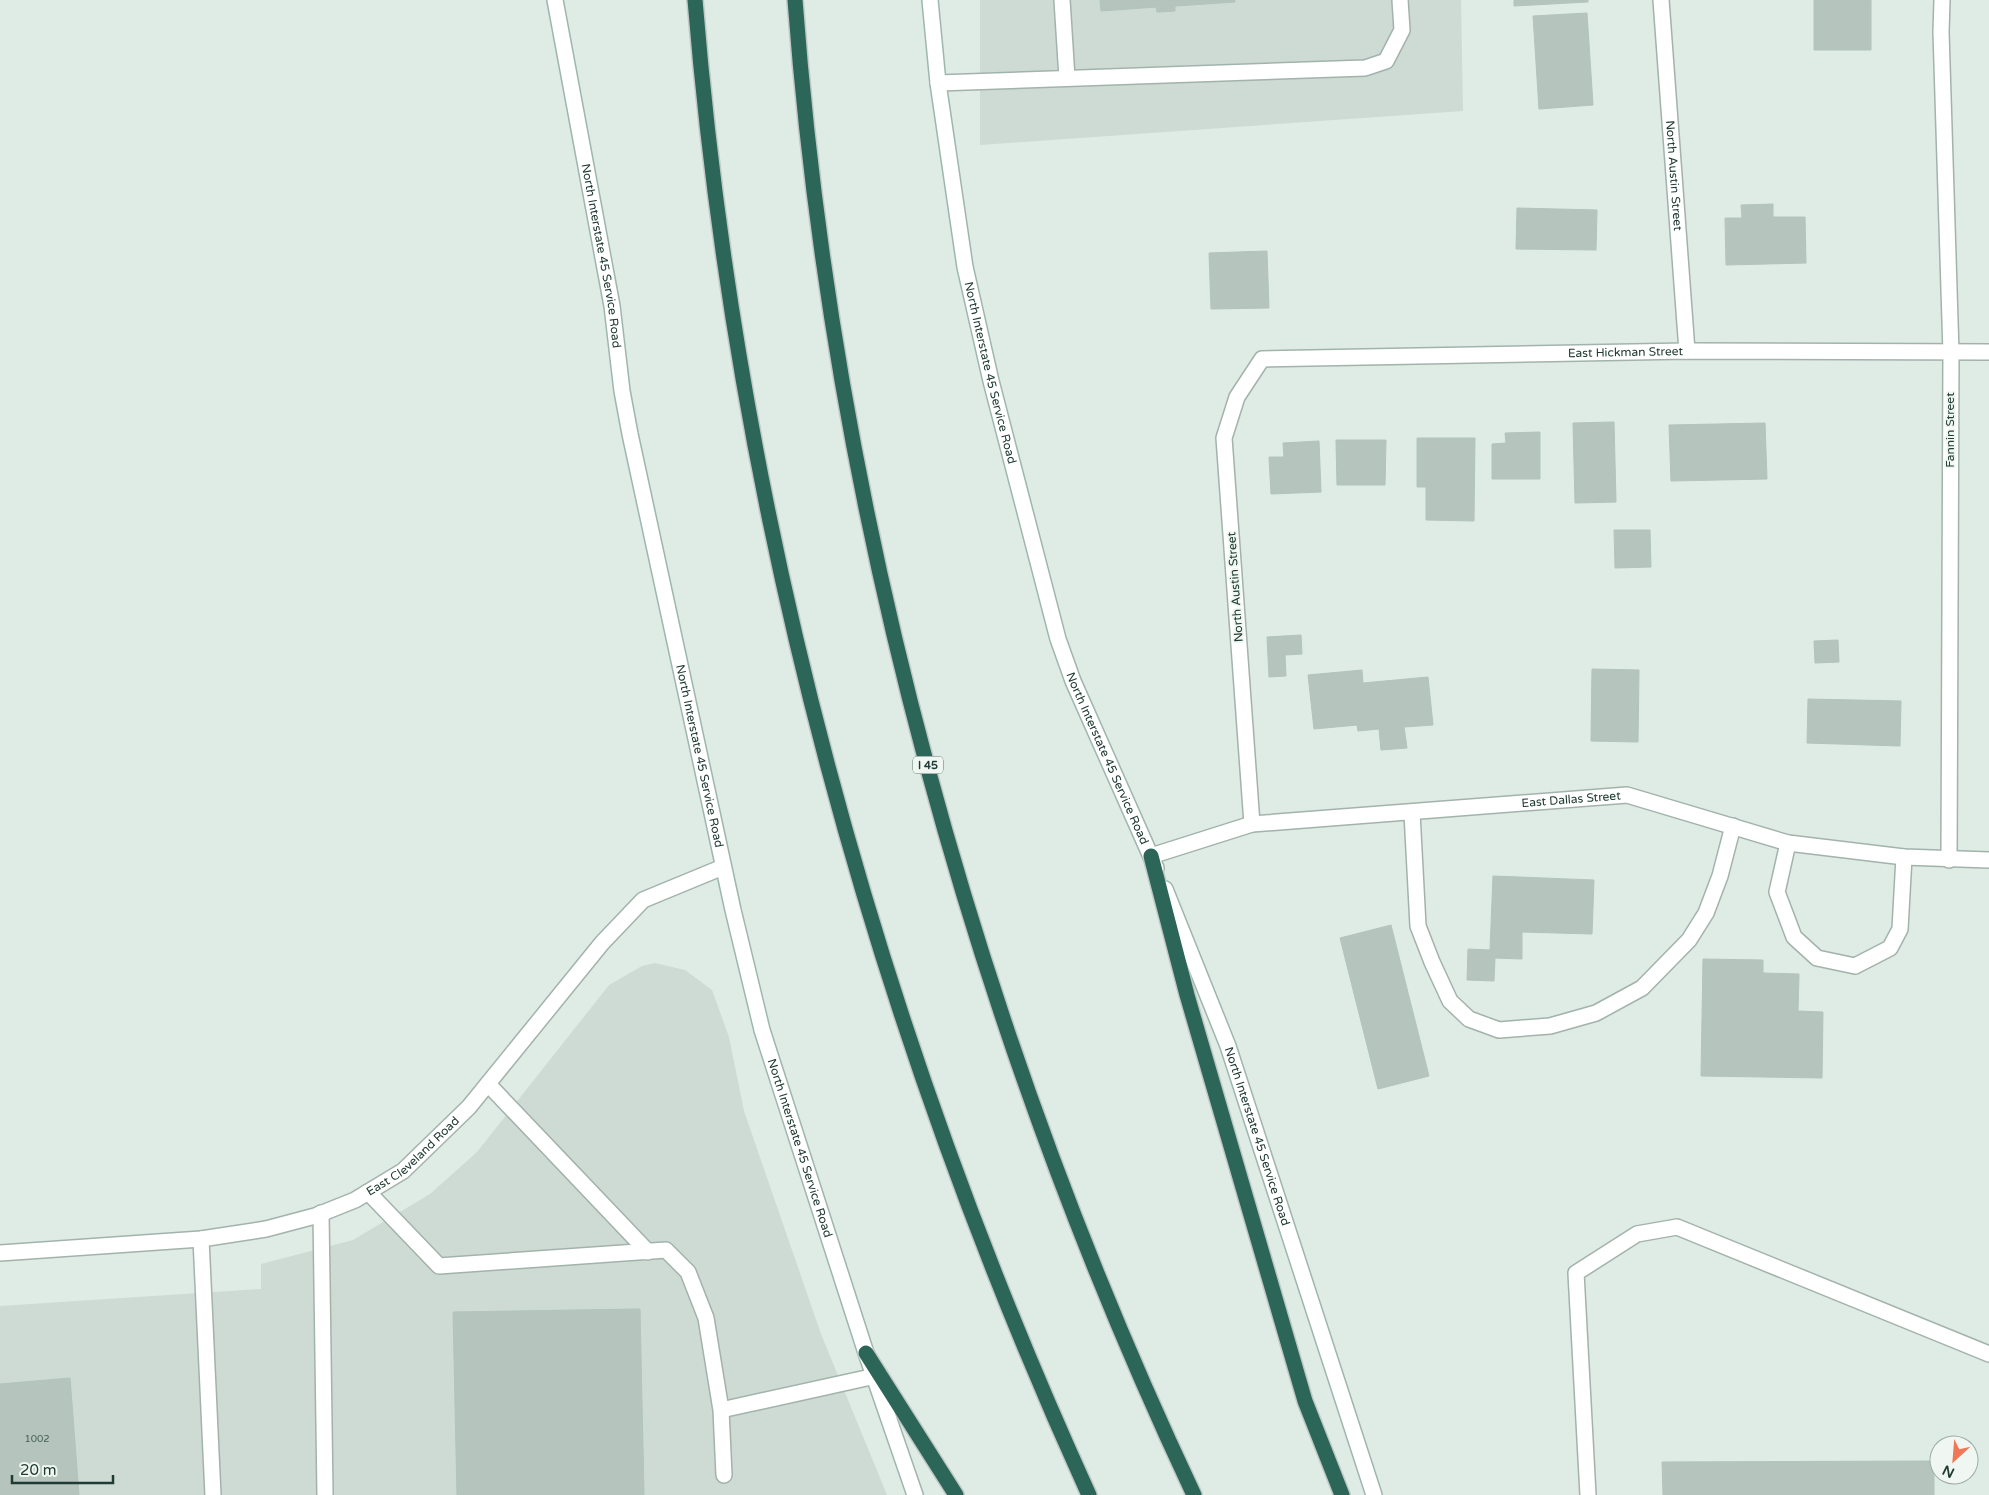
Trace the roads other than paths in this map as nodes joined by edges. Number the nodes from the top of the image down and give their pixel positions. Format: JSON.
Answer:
{"nodes":[{"id":1,"x":556,"y":0,"type":"edge"},
{"id":2,"x":695,"y":0,"type":"edge"},
{"id":3,"x":795,"y":0,"type":"edge"},
{"id":4,"x":930,"y":0,"type":"edge"},
{"id":5,"x":1062,"y":0,"type":"edge"},
{"id":6,"x":1400,"y":0,"type":"edge"},
{"id":7,"x":1661,"y":0,"type":"edge"},
{"id":8,"x":1942,"y":0,"type":"edge"},
{"id":9,"x":1067,"y":78,"type":"junction"},
{"id":10,"x":938,"y":83,"type":"junction"},
{"id":11,"x":1687,"y":350,"type":"junction"},
{"id":12,"x":1989,"y":352,"type":"edge"},
{"id":13,"x":1951,"y":353,"type":"junction"},
{"id":14,"x":1262,"y":359,"type":"joint"},
{"id":15,"x":1412,"y":813,"type":"junction"},
{"id":16,"x":1252,"y":824,"type":"junction"},
{"id":17,"x":1733,"y":826,"type":"junction"},
{"id":18,"x":1788,"y":843,"type":"junction"},
{"id":19,"x":1151,"y":856,"type":"junction"},
{"id":20,"x":1904,"y":857,"type":"junction"},
{"id":21,"x":1949,"y":860,"type":"junction"},
{"id":22,"x":1989,"y":860,"type":"edge"},
{"id":23,"x":724,"y":867,"type":"junction"},
{"id":24,"x":488,"y":1084,"type":"junction"},
{"id":25,"x":368,"y":1192,"type":"junction"},
{"id":26,"x":321,"y":1213,"type":"junction"},
{"id":27,"x":201,"y":1239,"type":"junction"},
{"id":28,"x":648,"y":1252,"type":"junction"},
{"id":29,"x":0,"y":1253,"type":"edge"},
{"id":30,"x":866,"y":1353,"type":"joint"},
{"id":31,"x":1989,"y":1354,"type":"edge"},
{"id":32,"x":877,"y":1376,"type":"junction"},
{"id":33,"x":721,"y":1410,"type":"junction"},
{"id":34,"x":724,"y":1474,"type":"dead end"},
{"id":35,"x":213,"y":1495,"type":"edge"},
{"id":36,"x":325,"y":1495,"type":"edge"},
{"id":37,"x":915,"y":1495,"type":"edge"},
{"id":38,"x":956,"y":1495,"type":"edge"},
{"id":39,"x":1089,"y":1495,"type":"edge"},
{"id":40,"x":1194,"y":1495,"type":"edge"},
{"id":41,"x":1342,"y":1495,"type":"edge"},
{"id":42,"x":1374,"y":1495,"type":"edge"},
{"id":43,"x":1588,"y":1495,"type":"edge"}],
"edges":[{"from":1,"to":23,"type":"street","name":"North Interstate 45 Service Road"},
{"from":2,"to":39,"type":"highway"},
{"from":3,"to":40,"type":"highway","number":"I 45"},
{"from":4,"to":10,"type":"street","name":"North Interstate 45 Service Road"},
{"from":5,"to":9,"type":"street"},
{"from":6,"to":9,"type":"street"},
{"from":7,"to":11,"type":"street","name":"North Austin Street"},
{"from":8,"to":13,"type":"street","name":"Fannin Street"},
{"from":9,"to":10,"type":"street"},
{"from":10,"to":19,"type":"street","name":"North Interstate 45 Service Road"},
{"from":11,"to":13,"type":"street","name":"East Hickman Street"},
{"from":11,"to":14,"type":"street","name":"East Hickman Street"},
{"from":12,"to":13,"type":"street","name":"East Hickman Street"},
{"from":13,"to":21,"type":"street","name":"Fannin Street"},
{"from":14,"to":16,"type":"street","name":"North Austin Street"},
{"from":15,"to":16,"type":"street","name":"East Dallas Street"},
{"from":15,"to":17,"type":"street","name":"East Dallas Street"},
{"from":15,"to":17,"type":"street"},
{"from":16,"to":19,"type":"street","name":"East Dallas Street"},
{"from":17,"to":18,"type":"street","name":"East Dallas Street"},
{"from":18,"to":20,"type":"street","name":"East Dallas Street"},
{"from":18,"to":20,"type":"street"},
{"from":19,"to":41,"type":"highway"},
{"from":19,"to":42,"type":"street","name":"North Interstate 45 Service Road"},
{"from":20,"to":21,"type":"street","name":"East Dallas Street"},
{"from":21,"to":22,"type":"street","name":"East Dallas Street"},
{"from":23,"to":24,"type":"street","name":"East Cleveland Road"},
{"from":23,"to":30,"type":"street","name":"North Interstate 45 Service Road"},
{"from":24,"to":25,"type":"street","name":"East Cleveland Road"},
{"from":24,"to":28,"type":"street"},
{"from":25,"to":26,"type":"street","name":"East Cleveland Road"},
{"from":25,"to":28,"type":"street"},
{"from":26,"to":27,"type":"street","name":"East Cleveland Road"},
{"from":26,"to":36,"type":"street"},
{"from":27,"to":29,"type":"street","name":"East Cleveland Road"},
{"from":27,"to":35,"type":"street"},
{"from":28,"to":33,"type":"street"},
{"from":30,"to":32,"type":"highway"},
{"from":31,"to":43,"type":"street"},
{"from":32,"to":33,"type":"street"},
{"from":32,"to":37,"type":"street"},
{"from":32,"to":38,"type":"highway"},
{"from":33,"to":34,"type":"street"}]}
